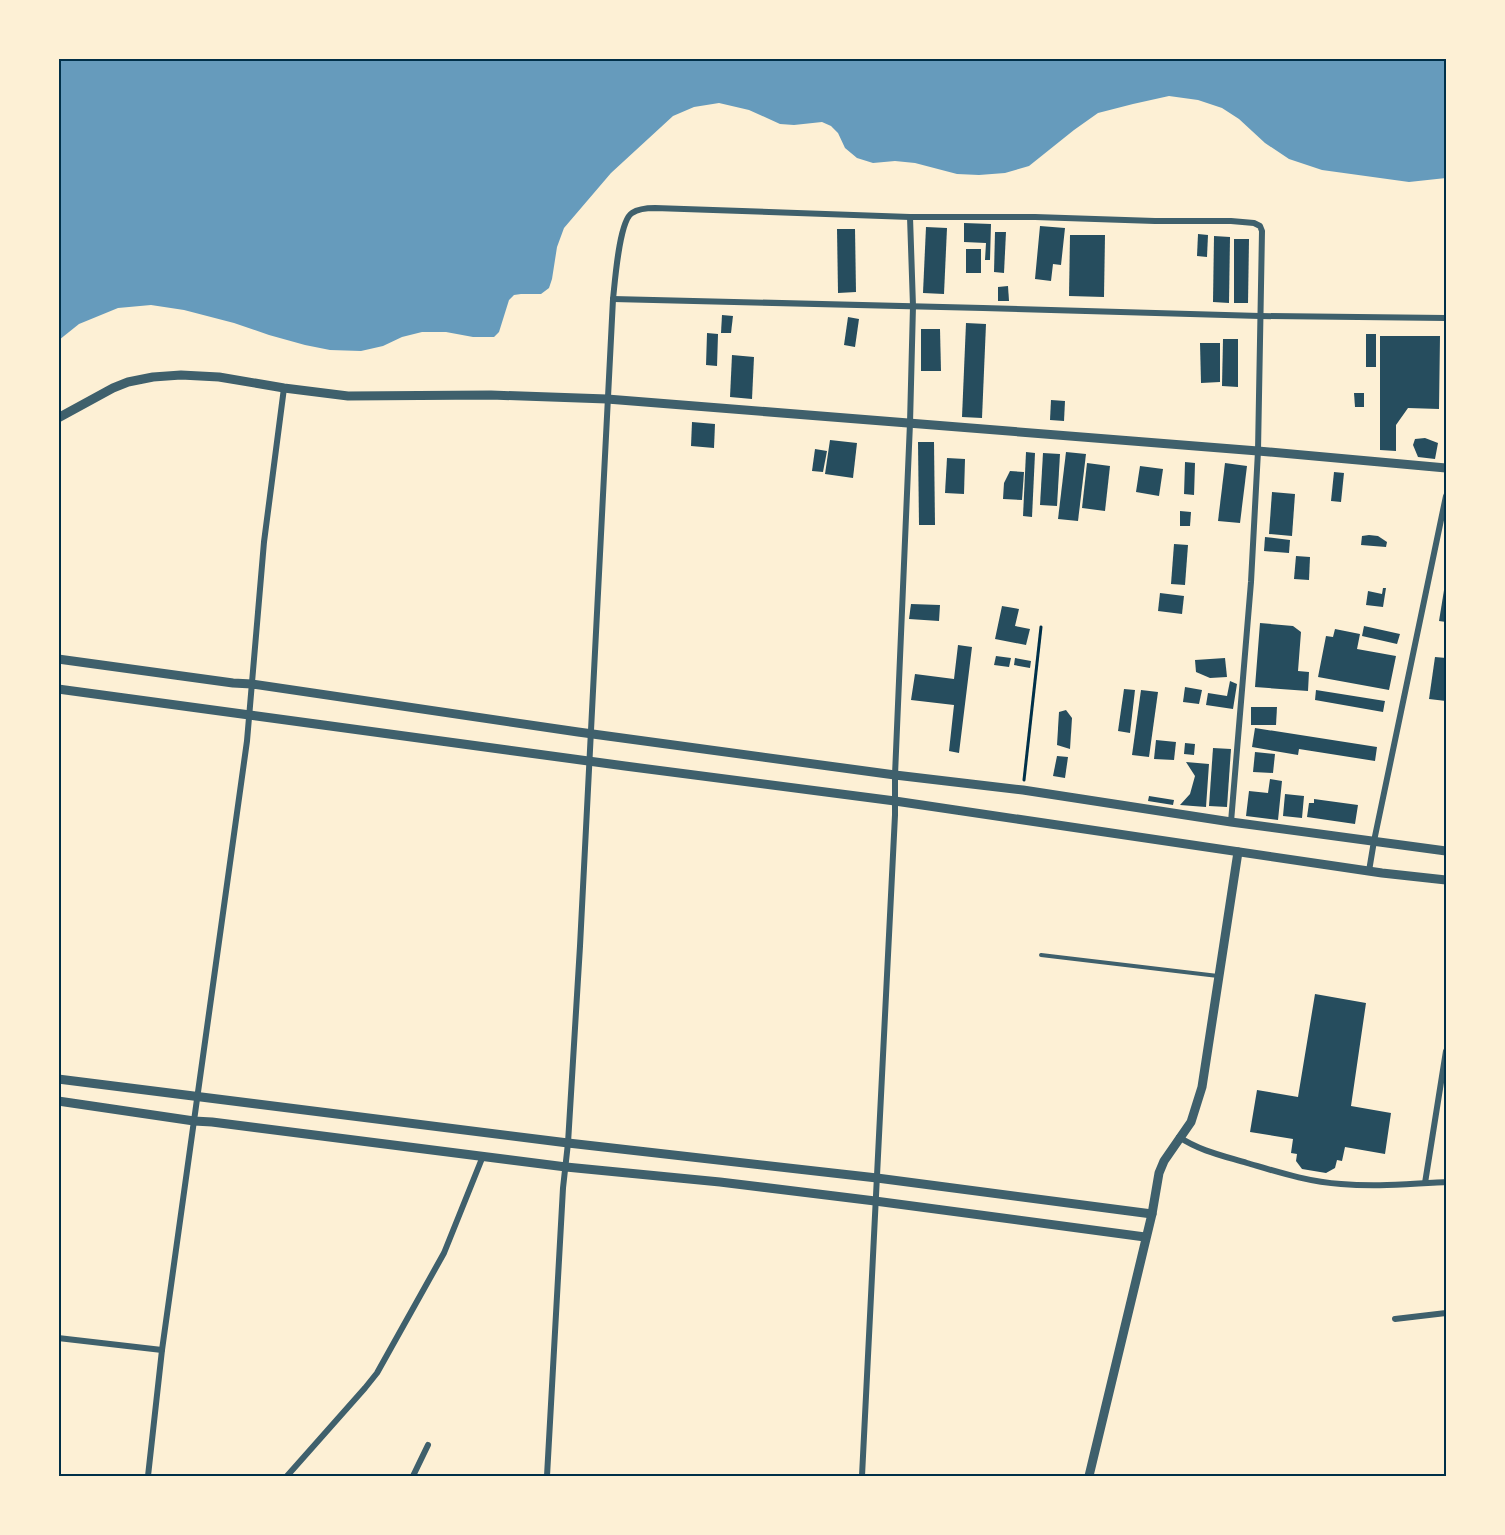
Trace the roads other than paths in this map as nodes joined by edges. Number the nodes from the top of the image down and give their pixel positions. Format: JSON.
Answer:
{"nodes":[{"id":1,"x":910,"y":217,"type":"junction"},
{"id":2,"x":613,"y":299,"type":"junction"},
{"id":3,"x":913,"y":306,"type":"junction"},
{"id":4,"x":1260,"y":316,"type":"junction"},
{"id":5,"x":1446,"y":318,"type":"edge"},
{"id":6,"x":284,"y":388,"type":"junction"},
{"id":7,"x":607,"y":399,"type":"junction"},
{"id":8,"x":58,"y":418,"type":"edge"},
{"id":9,"x":910,"y":423,"type":"junction"},
{"id":10,"x":1258,"y":451,"type":"junction"},
{"id":11,"x":1446,"y":468,"type":"edge"},
{"id":12,"x":1446,"y":496,"type":"edge"},
{"id":13,"x":58,"y":659,"type":"edge"},
{"id":14,"x":252,"y":684,"type":"junction"},
{"id":15,"x":58,"y":688,"type":"edge"},
{"id":16,"x":249,"y":714,"type":"junction"},
{"id":17,"x":591,"y":733,"type":"junction"},
{"id":18,"x":589,"y":761,"type":"junction"},
{"id":19,"x":895,"y":775,"type":"junction"},
{"id":20,"x":895,"y":801,"type":"junction"},
{"id":21,"x":1231,"y":822,"type":"junction"},
{"id":22,"x":1374,"y":841,"type":"junction"},
{"id":23,"x":1446,"y":851,"type":"edge"},
{"id":24,"x":1238,"y":852,"type":"junction"},
{"id":25,"x":1369,"y":871,"type":"junction"},
{"id":26,"x":1446,"y":880,"type":"edge"},
{"id":27,"x":1041,"y":955,"type":"dead end"},
{"id":28,"x":1219,"y":976,"type":"junction"},
{"id":29,"x":1446,"y":1053,"type":"edge"},
{"id":30,"x":58,"y":1079,"type":"edge"},
{"id":31,"x":196,"y":1096,"type":"junction"},
{"id":32,"x":58,"y":1101,"type":"edge"},
{"id":33,"x":194,"y":1121,"type":"junction"},
{"id":34,"x":1179,"y":1137,"type":"junction"},
{"id":35,"x":568,"y":1143,"type":"junction"},
{"id":36,"x":483,"y":1156,"type":"junction"},
{"id":37,"x":566,"y":1167,"type":"junction"},
{"id":38,"x":877,"y":1178,"type":"junction"},
{"id":39,"x":1446,"y":1182,"type":"edge"},
{"id":40,"x":1425,"y":1183,"type":"junction"},
{"id":41,"x":875,"y":1201,"type":"junction"},
{"id":42,"x":1152,"y":1214,"type":"junction"},
{"id":43,"x":1145,"y":1237,"type":"junction"},
{"id":44,"x":1446,"y":1313,"type":"edge"},
{"id":45,"x":1395,"y":1319,"type":"dead end"},
{"id":46,"x":58,"y":1338,"type":"edge"},
{"id":47,"x":162,"y":1350,"type":"junction"},
{"id":48,"x":428,"y":1445,"type":"dead end"},
{"id":49,"x":148,"y":1476,"type":"edge"},
{"id":50,"x":287,"y":1476,"type":"edge"},
{"id":51,"x":413,"y":1476,"type":"edge"},
{"id":52,"x":547,"y":1476,"type":"edge"},
{"id":53,"x":862,"y":1476,"type":"edge"},
{"id":54,"x":1089,"y":1476,"type":"edge"}],
"edges":[{"from":1,"to":2,"type":"street"},
{"from":1,"to":3,"type":"street"},
{"from":1,"to":4,"type":"street"},
{"from":2,"to":3,"type":"street"},
{"from":2,"to":7,"type":"street"},
{"from":3,"to":4,"type":"street"},
{"from":3,"to":9,"type":"street"},
{"from":4,"to":5,"type":"street"},
{"from":4,"to":10,"type":"street"},
{"from":6,"to":7,"type":"street"},
{"from":6,"to":8,"type":"street"},
{"from":6,"to":14,"type":"street"},
{"from":7,"to":9,"type":"street"},
{"from":7,"to":17,"type":"street"},
{"from":9,"to":10,"type":"street"},
{"from":9,"to":19,"type":"street"},
{"from":10,"to":11,"type":"street"},
{"from":10,"to":21,"type":"street"},
{"from":12,"to":22,"type":"street"},
{"from":13,"to":14,"type":"street"},
{"from":14,"to":16,"type":"street"},
{"from":14,"to":17,"type":"street"},
{"from":15,"to":16,"type":"street"},
{"from":16,"to":18,"type":"street"},
{"from":16,"to":31,"type":"street"},
{"from":17,"to":18,"type":"street"},
{"from":17,"to":19,"type":"street"},
{"from":18,"to":20,"type":"street"},
{"from":18,"to":35,"type":"street"},
{"from":19,"to":20,"type":"street"},
{"from":19,"to":21,"type":"street"},
{"from":20,"to":24,"type":"street"},
{"from":20,"to":38,"type":"street"},
{"from":21,"to":22,"type":"street"},
{"from":22,"to":23,"type":"street"},
{"from":22,"to":25,"type":"street"},
{"from":24,"to":25,"type":"street"},
{"from":24,"to":28,"type":"street"},
{"from":25,"to":26,"type":"street"},
{"from":27,"to":28,"type":"lane"},
{"from":28,"to":34,"type":"street"},
{"from":29,"to":40,"type":"street"},
{"from":30,"to":31,"type":"street"},
{"from":31,"to":33,"type":"street"},
{"from":31,"to":35,"type":"street"},
{"from":32,"to":33,"type":"street"},
{"from":33,"to":36,"type":"street"},
{"from":33,"to":47,"type":"street"},
{"from":34,"to":40,"type":"street"},
{"from":34,"to":42,"type":"street"},
{"from":35,"to":37,"type":"street"},
{"from":35,"to":38,"type":"street"},
{"from":36,"to":37,"type":"street"},
{"from":36,"to":50,"type":"street"},
{"from":37,"to":41,"type":"street"},
{"from":37,"to":52,"type":"street"},
{"from":38,"to":41,"type":"street"},
{"from":38,"to":42,"type":"street"},
{"from":39,"to":40,"type":"street"},
{"from":41,"to":43,"type":"street"},
{"from":41,"to":53,"type":"street"},
{"from":42,"to":43,"type":"street"},
{"from":43,"to":54,"type":"street"},
{"from":44,"to":45,"type":"street"},
{"from":46,"to":47,"type":"street"},
{"from":47,"to":49,"type":"street"},
{"from":48,"to":51,"type":"street"}]}
